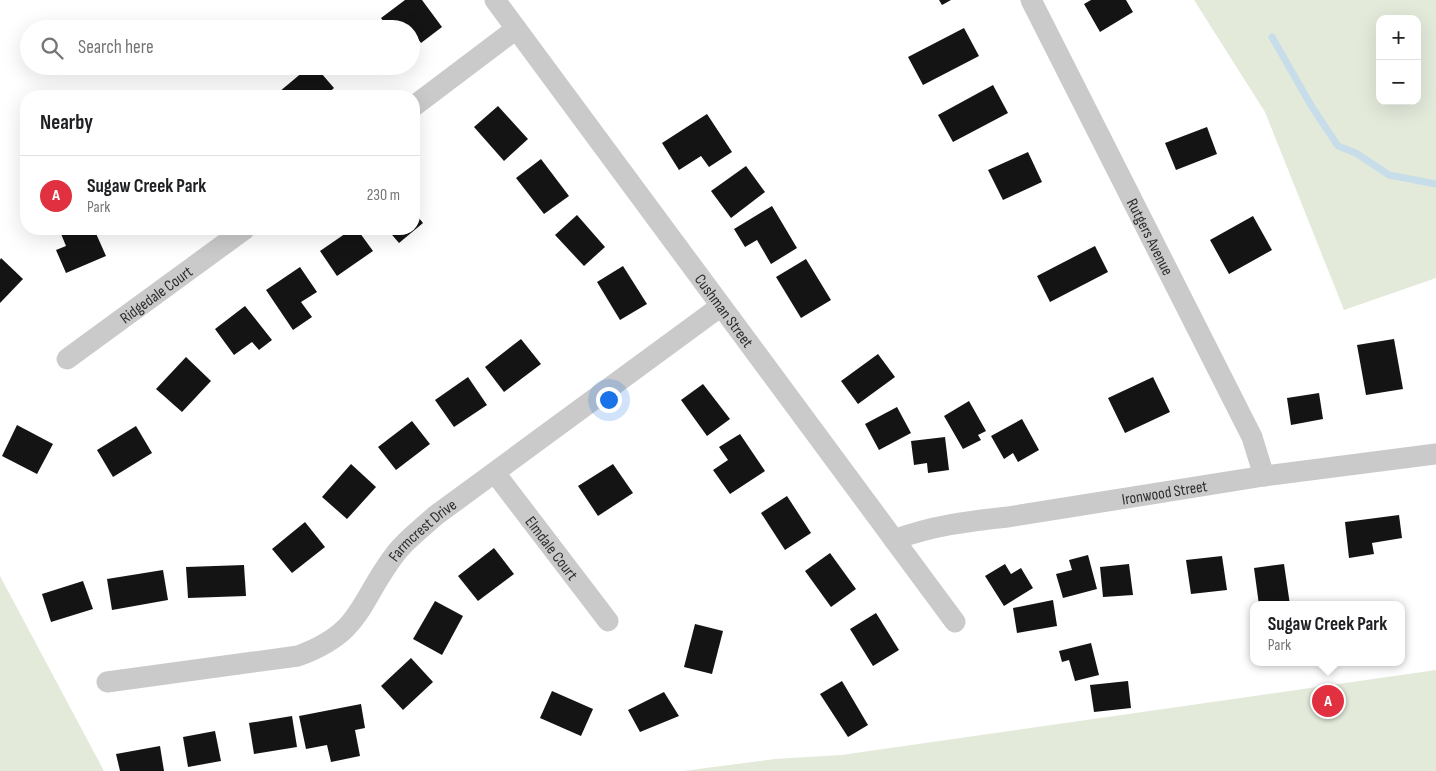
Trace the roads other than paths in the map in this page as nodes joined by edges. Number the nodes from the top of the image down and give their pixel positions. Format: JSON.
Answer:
{"nodes":[{"id":1,"x":495,"y":0,"type":"edge"},
{"id":2,"x":1031,"y":0,"type":"edge"},
{"id":3,"x":516,"y":29,"type":"junction"},
{"id":4,"x":420,"y":101,"type":"edge"},
{"id":5,"x":237,"y":235,"type":"edge"},
{"id":6,"x":721,"y":306,"type":"junction"},
{"id":7,"x":67,"y":359,"type":"dead end"},
{"id":8,"x":1436,"y":454,"type":"edge"},
{"id":9,"x":495,"y":473,"type":"junction"},
{"id":10,"x":1264,"y":476,"type":"junction"},
{"id":11,"x":894,"y":540,"type":"junction"},
{"id":12,"x":608,"y":621,"type":"dead end"},
{"id":13,"x":955,"y":622,"type":"dead end"},
{"id":14,"x":107,"y":682,"type":"dead end"}],
"edges":[{"from":1,"to":3,"type":"street","name":"Cushman Street"},
{"from":2,"to":10,"type":"street","name":"Rutgers Avenue"},
{"from":3,"to":4,"type":"street"},
{"from":3,"to":6,"type":"street","name":"Cushman Street"},
{"from":5,"to":7,"type":"street","name":"Ridgedale Court"},
{"from":6,"to":9,"type":"street","name":"Farmcrest Drive"},
{"from":6,"to":11,"type":"street","name":"Cushman Street"},
{"from":8,"to":10,"type":"street","name":"Ironwood Street"},
{"from":9,"to":12,"type":"street","name":"Elmdale Court"},
{"from":9,"to":14,"type":"street","name":"Farmcrest Drive"},
{"from":10,"to":11,"type":"street","name":"Ironwood Street"},
{"from":11,"to":13,"type":"street","name":"Cushman Street"}]}
